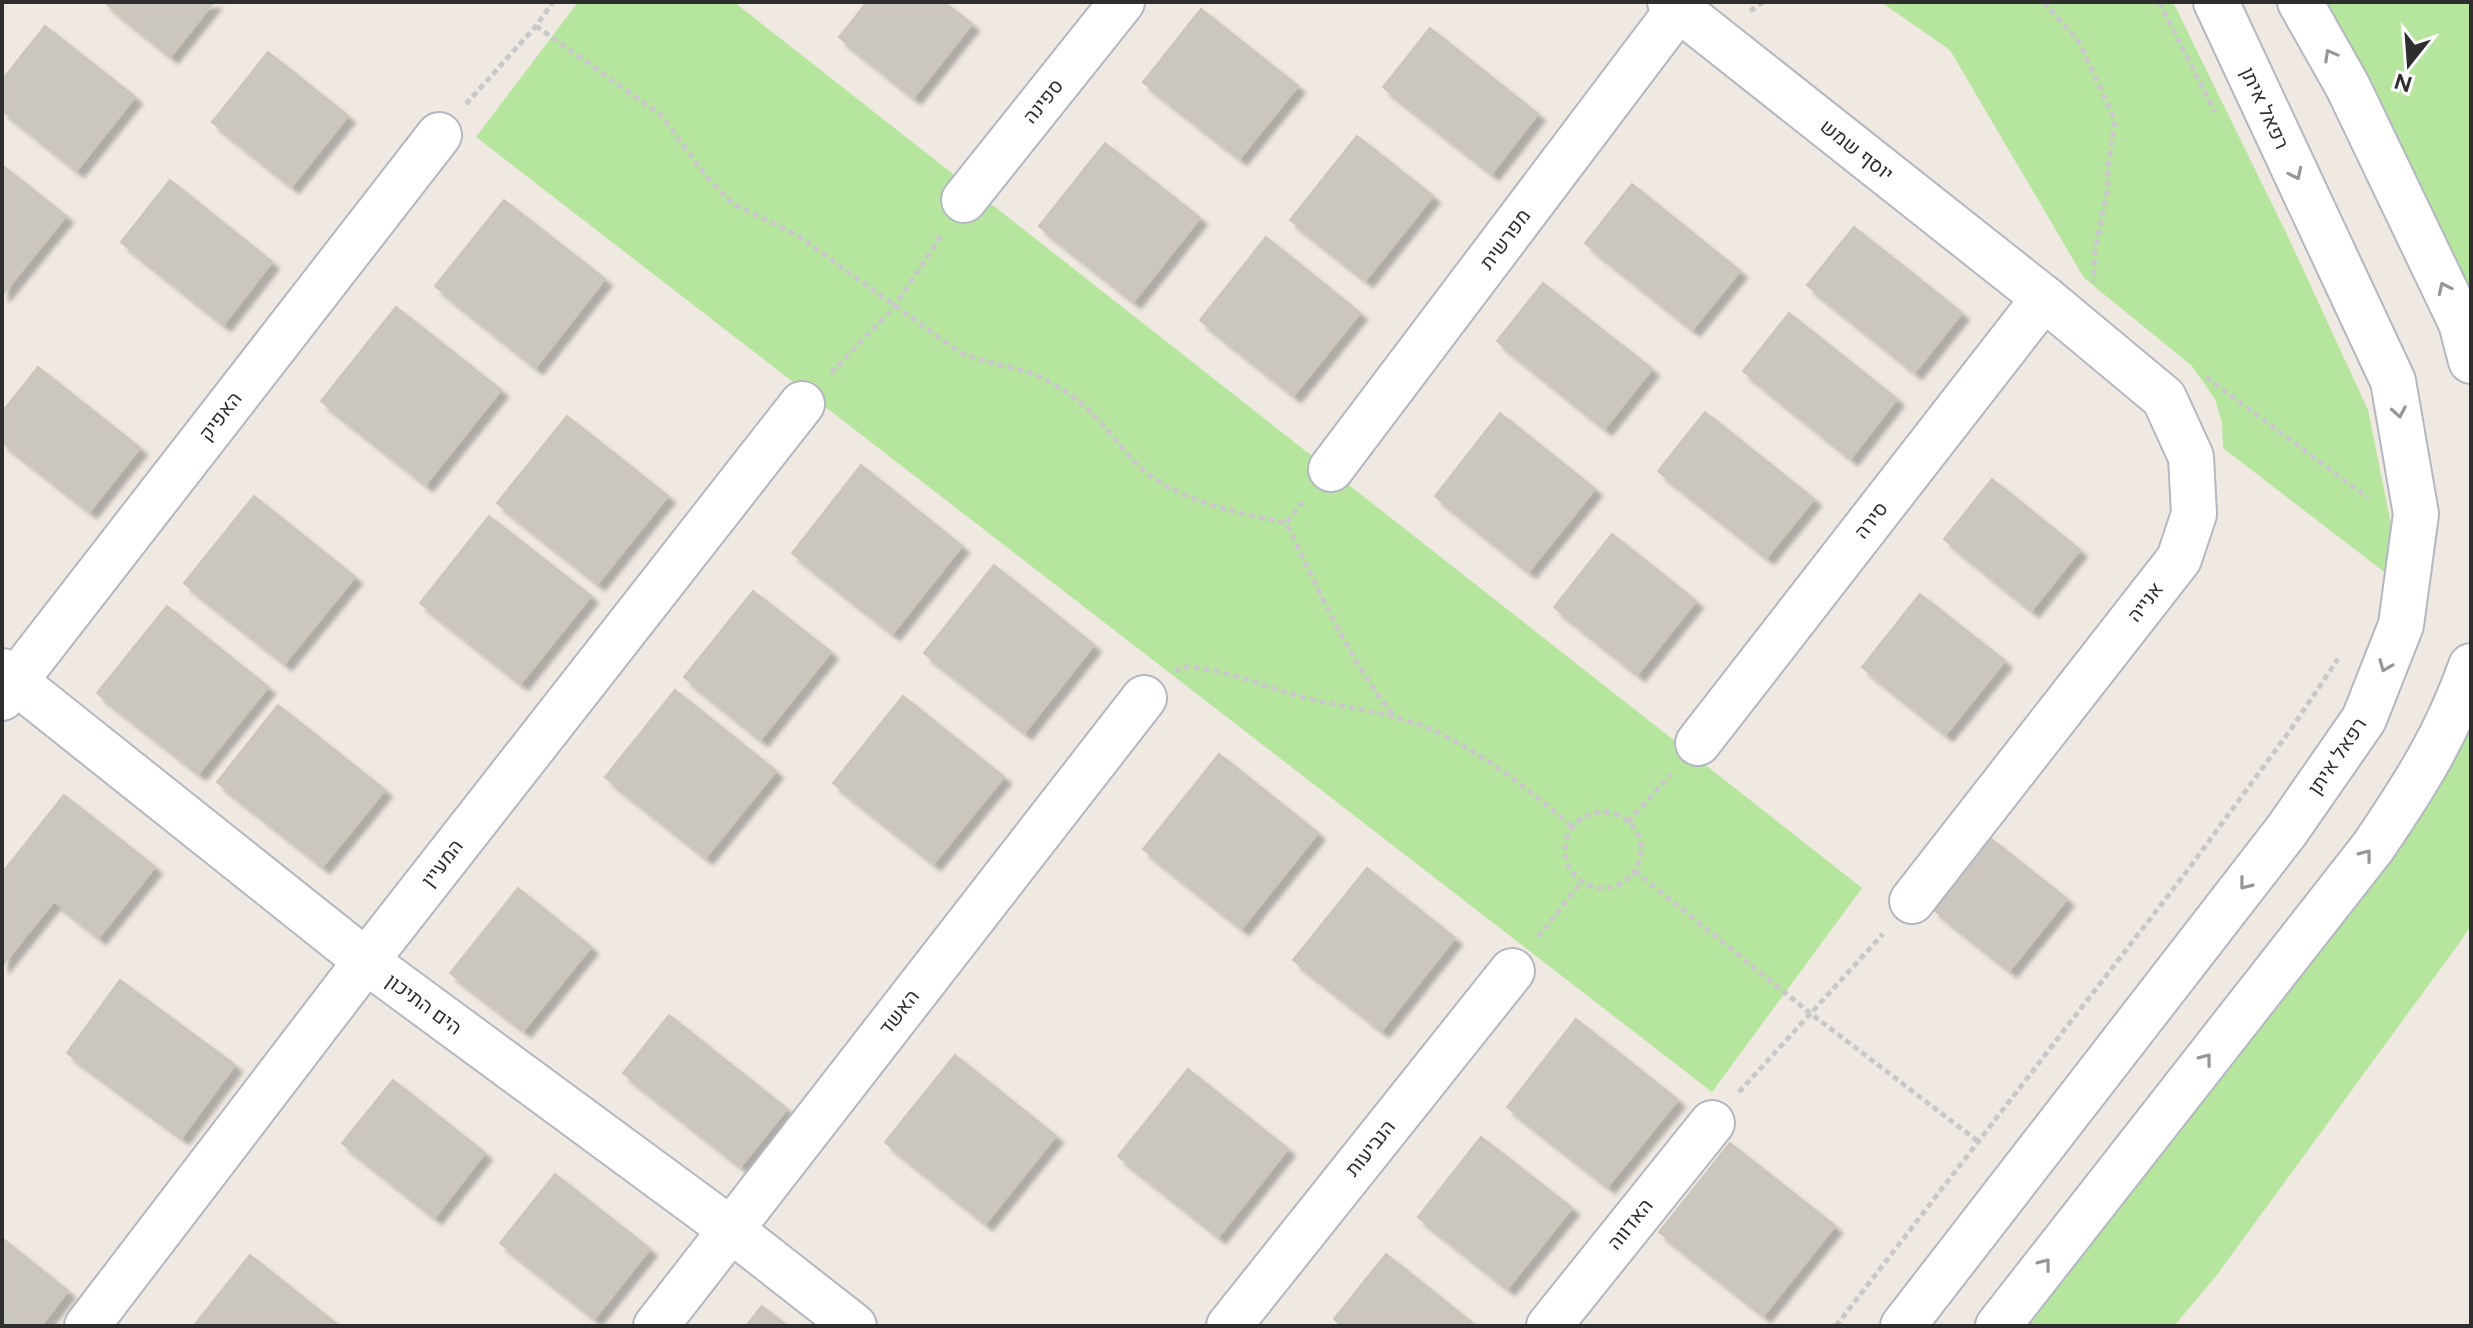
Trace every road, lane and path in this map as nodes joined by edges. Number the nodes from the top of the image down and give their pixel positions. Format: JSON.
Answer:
{"nodes":[{"id":1,"x":553,"y":2,"type":"edge"},
{"id":2,"x":1122,"y":2,"type":"edge"},
{"id":3,"x":2044,"y":2,"type":"edge"},
{"id":4,"x":2159,"y":2,"type":"edge"},
{"id":5,"x":2216,"y":2,"type":"edge"},
{"id":6,"x":2300,"y":2,"type":"edge"},
{"id":7,"x":1674,"y":5,"type":"edge"},
{"id":8,"x":536,"y":26,"type":"junction"},
{"id":9,"x":2219,"y":120,"type":"dead end"},
{"id":10,"x":439,"y":135,"type":"joint"},
{"id":11,"x":964,"y":200,"type":"joint"},
{"id":12,"x":2093,"y":287,"type":"dead end"},
{"id":13,"x":2044,"y":298,"type":"junction"},
{"id":14,"x":894,"y":307,"type":"junction"},
{"id":15,"x":2471,"y":361,"type":"edge"},
{"id":16,"x":2197,"y":371,"type":"dead end"},
{"id":17,"x":802,"y":404,"type":"joint"},
{"id":18,"x":1331,"y":469,"type":"joint"},
{"id":19,"x":2376,"y":490,"type":"dead end"},
{"id":20,"x":1286,"y":523,"type":"junction"},
{"id":21,"x":2345,"y":648,"type":"dead end"},
{"id":22,"x":2471,"y":666,"type":"edge"},
{"id":23,"x":6,"y":683,"type":"edge"},
{"id":24,"x":1144,"y":698,"type":"joint"},
{"id":25,"x":1396,"y":717,"type":"junction"},
{"id":26,"x":1698,"y":743,"type":"joint"},
{"id":27,"x":1628,"y":822,"type":"junction"},
{"id":28,"x":1573,"y":828,"type":"junction"},
{"id":29,"x":1635,"y":871,"type":"junction"},
{"id":30,"x":1582,"y":881,"type":"junction"},
{"id":31,"x":1912,"y":901,"type":"joint"},
{"id":32,"x":366,"y":961,"type":"junction"},
{"id":33,"x":1512,"y":971,"type":"joint"},
{"id":34,"x":1810,"y":1013,"type":"junction"},
{"id":35,"x":1712,"y":1123,"type":"joint"},
{"id":36,"x":1979,"y":1142,"type":"junction"},
{"id":37,"x":730,"y":1229,"type":"junction"},
{"id":38,"x":87,"y":1326,"type":"edge"},
{"id":39,"x":656,"y":1326,"type":"edge"},
{"id":40,"x":854,"y":1326,"type":"edge"},
{"id":41,"x":1229,"y":1326,"type":"edge"},
{"id":42,"x":1549,"y":1326,"type":"edge"},
{"id":43,"x":1836,"y":1326,"type":"edge"},
{"id":44,"x":1903,"y":1326,"type":"edge"},
{"id":45,"x":1998,"y":1326,"type":"edge"}],
"edges":[{"from":1,"to":8,"type":"path"},
{"from":2,"to":11,"type":"street","name":"ספינה"},
{"from":3,"to":12,"type":"path"},
{"from":4,"to":9,"type":"path"},
{"from":5,"to":44,"type":"street","name":"רפאל איתן","one_way":true},
{"from":15,"to":6,"type":"street","one_way":true},
{"from":7,"to":13,"type":"street","name":"יוסף שמש"},
{"from":7,"to":18,"type":"street","name":"מפרשית"},
{"from":8,"to":10,"type":"path"},
{"from":8,"to":14,"type":"path"},
{"from":10,"to":23,"type":"street","name":"האפיק"},
{"from":11,"to":14,"type":"path"},
{"from":13,"to":26,"type":"street","name":"סירה"},
{"from":13,"to":31,"type":"street","name":"אנייה"},
{"from":14,"to":17,"type":"path"},
{"from":14,"to":20,"type":"path"},
{"from":16,"to":19,"type":"path"},
{"from":17,"to":32,"type":"street","name":"המעיין"},
{"from":18,"to":20,"type":"path"},
{"from":20,"to":25,"type":"path"},
{"from":21,"to":36,"type":"path"},
{"from":45,"to":22,"type":"street","one_way":true},
{"from":23,"to":32,"type":"street","name":"הים התיכון"},
{"from":24,"to":25,"type":"path"},
{"from":24,"to":37,"type":"street","name":"האשד"},
{"from":25,"to":28,"type":"path"},
{"from":26,"to":27,"type":"path"},
{"from":27,"to":28,"type":"path"},
{"from":27,"to":29,"type":"path"},
{"from":28,"to":30,"type":"path"},
{"from":29,"to":30,"type":"path"},
{"from":29,"to":34,"type":"path"},
{"from":30,"to":33,"type":"path"},
{"from":31,"to":34,"type":"path"},
{"from":32,"to":37,"type":"street","name":"הים התיכון"},
{"from":32,"to":38,"type":"street","name":"המעיין"},
{"from":33,"to":41,"type":"street","name":"הנביעות"},
{"from":34,"to":35,"type":"path"},
{"from":34,"to":36,"type":"path"},
{"from":35,"to":42,"type":"street","name":"האדווה"},
{"from":36,"to":43,"type":"path"},
{"from":37,"to":39,"type":"street","name":"האשד"},
{"from":37,"to":40,"type":"street","name":"הים התיכון"}]}
